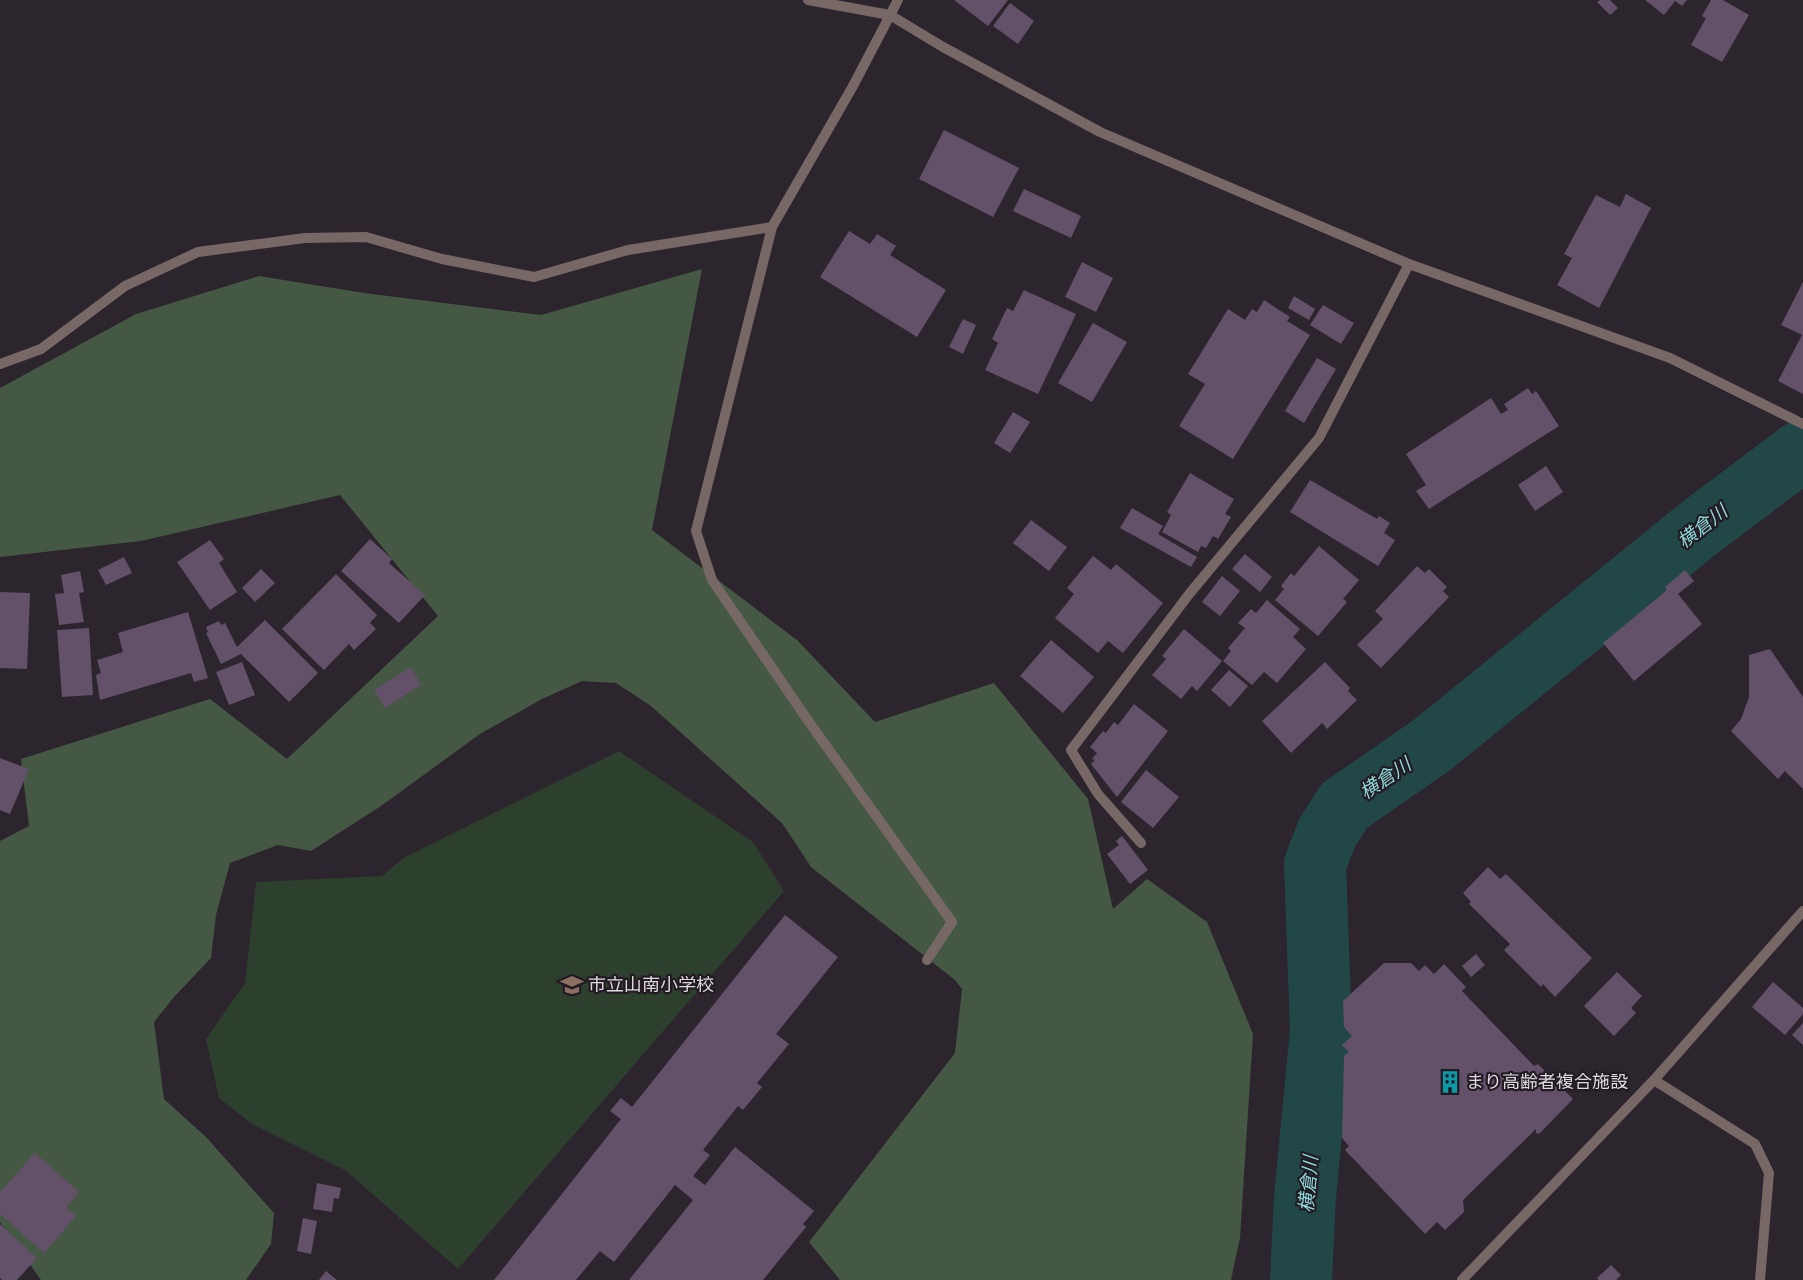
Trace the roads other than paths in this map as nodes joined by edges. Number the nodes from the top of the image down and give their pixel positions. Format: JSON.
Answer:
{"nodes":[{"id":1,"x":808,"y":0,"type":"edge"},
{"id":2,"x":898,"y":0,"type":"edge"},
{"id":3,"x":890,"y":15,"type":"junction"},
{"id":4,"x":772,"y":227,"type":"junction"},
{"id":5,"x":1409,"y":264,"type":"junction"},
{"id":6,"x":0,"y":364,"type":"edge"},
{"id":7,"x":1803,"y":424,"type":"edge"},
{"id":8,"x":1141,"y":842,"type":"dead end"},
{"id":9,"x":1803,"y":911,"type":"edge"},
{"id":10,"x":927,"y":960,"type":"dead end"},
{"id":11,"x":1654,"y":1080,"type":"junction"},
{"id":12,"x":1462,"y":1280,"type":"edge"},
{"id":13,"x":1760,"y":1280,"type":"edge"}],
"edges":[{"from":1,"to":3,"type":"street"},
{"from":2,"to":3,"type":"street"},
{"from":3,"to":4,"type":"street"},
{"from":3,"to":5,"type":"street"},
{"from":4,"to":6,"type":"street"},
{"from":4,"to":10,"type":"street"},
{"from":5,"to":7,"type":"street"},
{"from":5,"to":8,"type":"street"},
{"from":9,"to":11,"type":"street"},
{"from":11,"to":12,"type":"street"},
{"from":11,"to":13,"type":"street"}]}
